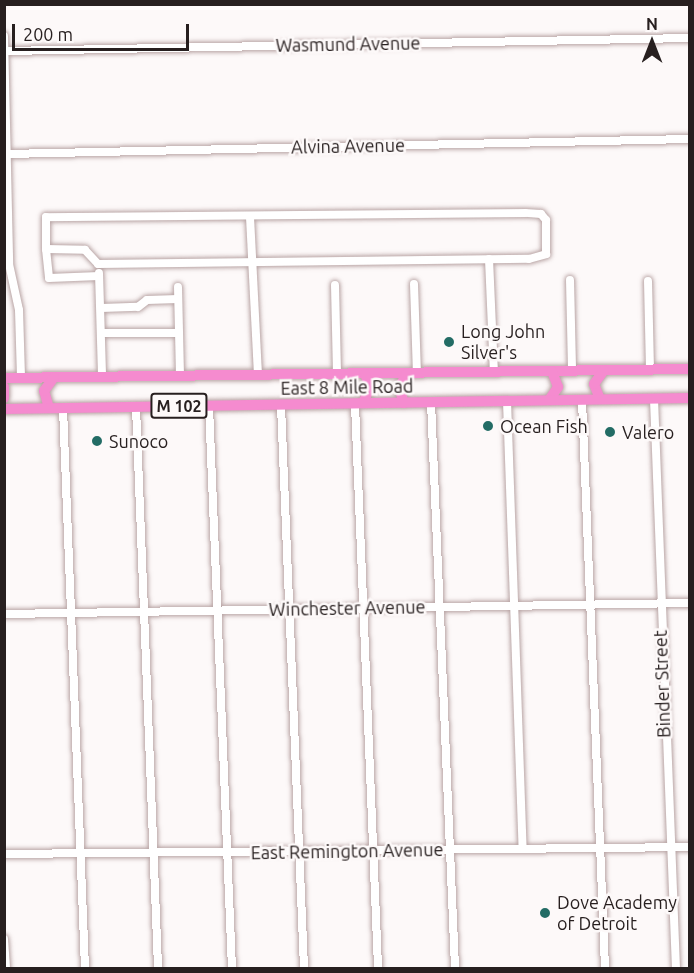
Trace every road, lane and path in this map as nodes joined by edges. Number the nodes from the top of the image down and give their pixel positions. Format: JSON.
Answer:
{"nodes":[{"id":1,"x":4,"y":36,"type":"edge"},
{"id":2,"x":690,"y":38,"type":"edge"},
{"id":3,"x":6,"y":51,"type":"edge"},
{"id":4,"x":690,"y":139,"type":"edge"},
{"id":5,"x":8,"y":154,"type":"junction"},
{"id":6,"x":6,"y":196,"type":"edge"},
{"id":7,"x":250,"y":217,"type":"junction"},
{"id":8,"x":46,"y":249,"type":"junction"},
{"id":9,"x":489,"y":259,"type":"junction"},
{"id":10,"x":255,"y":261,"type":"junction"},
{"id":11,"x":98,"y":264,"type":"junction"},
{"id":12,"x":99,"y":276,"type":"junction"},
{"id":13,"x":570,"y":280,"type":"dead end"},
{"id":14,"x":648,"y":281,"type":"dead end"},
{"id":15,"x":9,"y":284,"type":"edge"},
{"id":16,"x":414,"y":284,"type":"dead end"},
{"id":17,"x":335,"y":285,"type":"dead end"},
{"id":18,"x":178,"y":287,"type":"dead end"},
{"id":19,"x":178,"y":299,"type":"junction"},
{"id":20,"x":101,"y":308,"type":"junction"},
{"id":21,"x":101,"y":333,"type":"junction"},
{"id":22,"x":179,"y":333,"type":"junction"},
{"id":23,"x":650,"y":369,"type":"junction"},
{"id":24,"x":690,"y":369,"type":"edge"},
{"id":25,"x":604,"y":370,"type":"junction"},
{"id":26,"x":552,"y":371,"type":"junction"},
{"id":27,"x":572,"y":371,"type":"junction"},
{"id":28,"x":494,"y":372,"type":"junction"},
{"id":29,"x":412,"y":373,"type":"junction"},
{"id":30,"x":337,"y":374,"type":"junction"},
{"id":31,"x":365,"y":374,"type":"junction"},
{"id":32,"x":180,"y":375,"type":"junction"},
{"id":33,"x":258,"y":375,"type":"junction"},
{"id":34,"x":54,"y":377,"type":"junction"},
{"id":35,"x":102,"y":377,"type":"junction"},
{"id":36,"x":4,"y":378,"type":"edge"},
{"id":37,"x":21,"y":378,"type":"junction"},
{"id":38,"x":4,"y":387,"type":"edge"},
{"id":39,"x":4,"y":398,"type":"edge"},
{"id":40,"x":690,"y":398,"type":"edge"},
{"id":41,"x":600,"y":399,"type":"junction"},
{"id":42,"x":654,"y":399,"type":"junction"},
{"id":43,"x":549,"y":400,"type":"junction"},
{"id":44,"x":582,"y":400,"type":"junction"},
{"id":45,"x":507,"y":401,"type":"junction"},
{"id":46,"x":431,"y":402,"type":"junction"},
{"id":47,"x":404,"y":403,"type":"junction"},
{"id":48,"x":359,"y":404,"type":"junction"},
{"id":49,"x":281,"y":405,"type":"junction"},
{"id":50,"x":209,"y":406,"type":"junction"},
{"id":51,"x":136,"y":407,"type":"junction"},
{"id":52,"x":49,"y":408,"type":"junction"},
{"id":53,"x":63,"y":408,"type":"junction"},
{"id":54,"x":4,"y":409,"type":"edge"},
{"id":55,"x":659,"y":603,"type":"junction"},
{"id":56,"x":690,"y":603,"type":"edge"},
{"id":57,"x":588,"y":604,"type":"junction"},
{"id":58,"x":513,"y":606,"type":"junction"},
{"id":59,"x":439,"y":607,"type":"junction"},
{"id":60,"x":362,"y":608,"type":"junction"},
{"id":61,"x":289,"y":609,"type":"junction"},
{"id":62,"x":216,"y":610,"type":"junction"},
{"id":63,"x":142,"y":611,"type":"junction"},
{"id":64,"x":69,"y":612,"type":"junction"},
{"id":65,"x":4,"y":614,"type":"edge"},
{"id":66,"x":690,"y":847,"type":"edge"},
{"id":67,"x":598,"y":848,"type":"junction"},
{"id":68,"x":670,"y":848,"type":"junction"},
{"id":69,"x":523,"y":849,"type":"junction"},
{"id":70,"x":372,"y":850,"type":"junction"},
{"id":71,"x":449,"y":850,"type":"junction"},
{"id":72,"x":299,"y":851,"type":"junction"},
{"id":73,"x":153,"y":852,"type":"junction"},
{"id":74,"x":226,"y":852,"type":"junction"},
{"id":75,"x":4,"y":854,"type":"edge"},
{"id":76,"x":79,"y":854,"type":"junction"},
{"id":77,"x":4,"y":939,"type":"edge"},
{"id":78,"x":6,"y":969,"type":"edge"},
{"id":79,"x":85,"y":969,"type":"edge"},
{"id":80,"x":158,"y":969,"type":"edge"},
{"id":81,"x":232,"y":969,"type":"edge"},
{"id":82,"x":304,"y":969,"type":"edge"},
{"id":83,"x":378,"y":969,"type":"edge"},
{"id":84,"x":455,"y":969,"type":"edge"},
{"id":85,"x":604,"y":969,"type":"edge"},
{"id":86,"x":676,"y":969,"type":"edge"}],
"edges":[{"from":1,"to":3,"type":"street"},
{"from":2,"to":3,"type":"street","name":"Wasmund Avenue"},
{"from":3,"to":5,"type":"street"},
{"from":4,"to":5,"type":"street","name":"Alvina Avenue"},
{"from":5,"to":6,"type":"street"},
{"from":6,"to":15,"type":"street"},
{"from":7,"to":8,"type":"street"},
{"from":7,"to":9,"type":"street"},
{"from":7,"to":10,"type":"street"},
{"from":8,"to":11,"type":"street"},
{"from":8,"to":12,"type":"street"},
{"from":9,"to":10,"type":"street"},
{"from":9,"to":28,"type":"street"},
{"from":10,"to":11,"type":"street"},
{"from":10,"to":33,"type":"street"},
{"from":11,"to":12,"type":"street"},
{"from":12,"to":20,"type":"street"},
{"from":13,"to":27,"type":"street"},
{"from":14,"to":23,"type":"street"},
{"from":15,"to":37,"type":"street"},
{"from":16,"to":29,"type":"street"},
{"from":17,"to":30,"type":"street"},
{"from":18,"to":19,"type":"street"},
{"from":19,"to":20,"type":"street"},
{"from":19,"to":22,"type":"street"},
{"from":20,"to":21,"type":"street"},
{"from":21,"to":22,"type":"street"},
{"from":21,"to":35,"type":"street"},
{"from":22,"to":32,"type":"street"},
{"from":23,"to":24,"type":"highway","name":"East 8 Mile Road","number":"M 102"},
{"from":23,"to":25,"type":"highway","name":"East 8 Mile Road","number":"M 102"},
{"from":25,"to":27,"type":"highway","name":"East 8 Mile Road","number":"M 102"},
{"from":25,"to":41,"type":"highway"},
{"from":26,"to":27,"type":"highway","name":"East 8 Mile Road","number":"M 102"},
{"from":26,"to":28,"type":"highway","name":"East 8 Mile Road","number":"M 102"},
{"from":26,"to":43,"type":"highway"},
{"from":28,"to":29,"type":"highway","name":"East 8 Mile Road","number":"M 102"},
{"from":29,"to":31,"type":"highway","name":"East 8 Mile Road","number":"M 102"},
{"from":29,"to":47,"type":"highway"},
{"from":30,"to":31,"type":"highway","name":"East 8 Mile Road","number":"M 102"},
{"from":30,"to":33,"type":"highway","name":"East 8 Mile Road","number":"M 102"},
{"from":31,"to":48,"type":"highway"},
{"from":32,"to":33,"type":"highway","name":"East 8 Mile Road","number":"M 102"},
{"from":32,"to":35,"type":"highway","name":"East 8 Mile Road","number":"M 102"},
{"from":34,"to":35,"type":"highway","name":"East 8 Mile Road","number":"M 102"},
{"from":34,"to":37,"type":"highway","name":"East 8 Mile Road","number":"M 102"},
{"from":34,"to":52,"type":"highway"},
{"from":36,"to":37,"type":"highway","name":"East 8 Mile Road","number":"M 102"},
{"from":38,"to":39,"type":"highway"},
{"from":40,"to":42,"type":"highway","name":"East 8 Mile Road","number":"M 102"},
{"from":41,"to":42,"type":"highway","name":"East 8 Mile Road","number":"M 102"},
{"from":41,"to":44,"type":"highway","name":"East 8 Mile Road","number":"M 102"},
{"from":42,"to":55,"type":"street","name":"Binder Street"},
{"from":43,"to":44,"type":"highway","name":"East 8 Mile Road","number":"M 102"},
{"from":43,"to":45,"type":"highway","name":"East 8 Mile Road","number":"M 102"},
{"from":44,"to":57,"type":"street"},
{"from":45,"to":46,"type":"highway","name":"East 8 Mile Road","number":"M 102"},
{"from":45,"to":58,"type":"street"},
{"from":46,"to":47,"type":"highway","name":"East 8 Mile Road","number":"M 102"},
{"from":46,"to":59,"type":"street"},
{"from":47,"to":48,"type":"highway","name":"East 8 Mile Road","number":"M 102"},
{"from":48,"to":49,"type":"highway","name":"East 8 Mile Road","number":"M 102"},
{"from":48,"to":60,"type":"street"},
{"from":49,"to":50,"type":"highway","name":"East 8 Mile Road","number":"M 102"},
{"from":49,"to":61,"type":"street"},
{"from":50,"to":51,"type":"highway","name":"East 8 Mile Road","number":"M 102"},
{"from":50,"to":62,"type":"street"},
{"from":51,"to":53,"type":"highway","name":"East 8 Mile Road","number":"M 102"},
{"from":51,"to":63,"type":"street"},
{"from":52,"to":53,"type":"highway","name":"East 8 Mile Road","number":"M 102"},
{"from":52,"to":54,"type":"highway","name":"East 8 Mile Road","number":"M 102"},
{"from":53,"to":64,"type":"street"},
{"from":55,"to":56,"type":"street","name":"Winchester Avenue"},
{"from":55,"to":57,"type":"street","name":"Winchester Avenue"},
{"from":55,"to":68,"type":"street","name":"Binder Street"},
{"from":57,"to":58,"type":"street","name":"Winchester Avenue"},
{"from":57,"to":67,"type":"street"},
{"from":58,"to":59,"type":"street","name":"Winchester Avenue"},
{"from":58,"to":69,"type":"street"},
{"from":59,"to":60,"type":"street","name":"Winchester Avenue"},
{"from":59,"to":71,"type":"street"},
{"from":60,"to":61,"type":"street","name":"Winchester Avenue"},
{"from":60,"to":70,"type":"street"},
{"from":61,"to":62,"type":"street","name":"Winchester Avenue"},
{"from":61,"to":72,"type":"street"},
{"from":62,"to":63,"type":"street","name":"Winchester Avenue"},
{"from":62,"to":74,"type":"street"},
{"from":63,"to":64,"type":"street","name":"Winchester Avenue"},
{"from":63,"to":73,"type":"street"},
{"from":64,"to":65,"type":"street","name":"Winchester Avenue"},
{"from":64,"to":76,"type":"street"},
{"from":66,"to":68,"type":"street","name":"East Remington Avenue"},
{"from":67,"to":68,"type":"street","name":"East Remington Avenue"},
{"from":67,"to":69,"type":"street","name":"East Remington Avenue"},
{"from":67,"to":85,"type":"street"},
{"from":68,"to":86,"type":"street","name":"Binder Street"},
{"from":69,"to":71,"type":"street","name":"East Remington Avenue"},
{"from":70,"to":71,"type":"street","name":"East Remington Avenue"},
{"from":70,"to":72,"type":"street","name":"East Remington Avenue"},
{"from":70,"to":83,"type":"street"},
{"from":71,"to":84,"type":"street"},
{"from":72,"to":74,"type":"street","name":"East Remington Avenue"},
{"from":72,"to":82,"type":"street"},
{"from":73,"to":74,"type":"street","name":"East Remington Avenue"},
{"from":73,"to":76,"type":"street","name":"East Remington Avenue"},
{"from":73,"to":80,"type":"street"},
{"from":74,"to":81,"type":"street"},
{"from":75,"to":76,"type":"street","name":"East Remington Avenue"},
{"from":76,"to":79,"type":"street"},
{"from":77,"to":78,"type":"street"}]}
